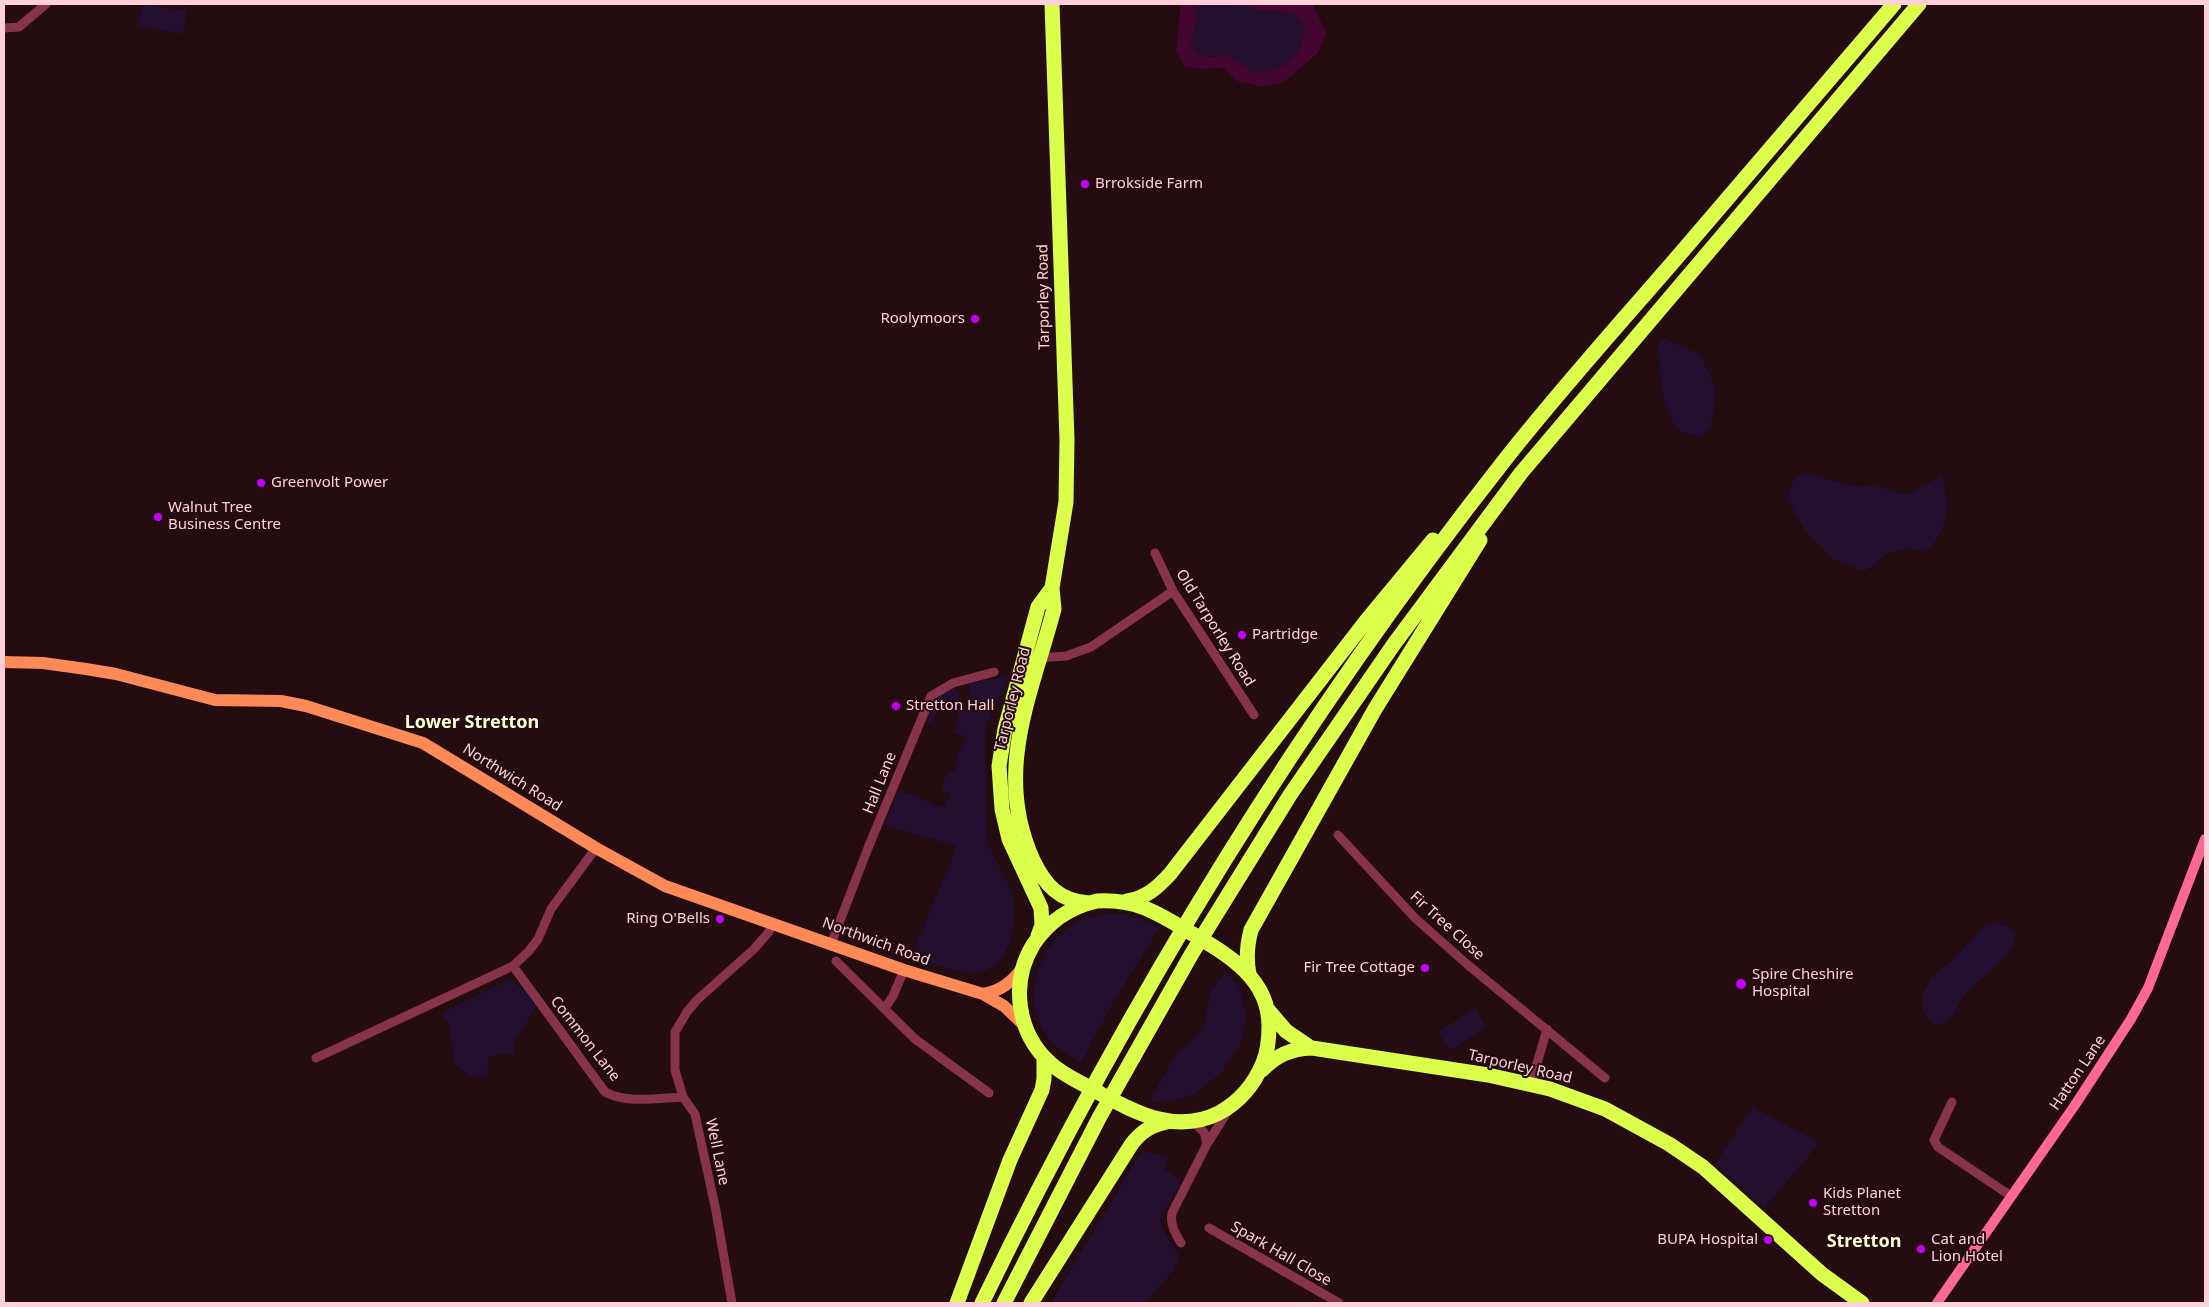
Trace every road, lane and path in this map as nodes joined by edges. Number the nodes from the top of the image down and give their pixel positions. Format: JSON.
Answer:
{"nodes":[{"id":1,"x":46,"y":4,"type":"edge"},
{"id":2,"x":1052,"y":4,"type":"edge"},
{"id":3,"x":1894,"y":4,"type":"edge"},
{"id":4,"x":1919,"y":4,"type":"edge"},
{"id":5,"x":4,"y":28,"type":"edge"},
{"id":6,"x":1504,"y":460,"type":"junction"},
{"id":7,"x":1521,"y":473,"type":"junction"},
{"id":8,"x":1155,"y":553,"type":"dead end"},
{"id":9,"x":1052,"y":588,"type":"junction"},
{"id":10,"x":1173,"y":591,"type":"junction"},
{"id":11,"x":1042,"y":656,"type":"junction"},
{"id":12,"x":4,"y":662,"type":"edge"},
{"id":13,"x":1023,"y":664,"type":"junction"},
{"id":14,"x":994,"y":672,"type":"dead end"},
{"id":15,"x":1254,"y":715,"type":"dead end"},
{"id":16,"x":1338,"y":835,"type":"dead end"},
{"id":17,"x":2205,"y":839,"type":"edge"},
{"id":18,"x":596,"y":848,"type":"junction"},
{"id":19,"x":1127,"y":901,"type":"junction"},
{"id":20,"x":1089,"y":903,"type":"junction"},
{"id":21,"x":773,"y":924,"type":"junction"},
{"id":22,"x":1037,"y":940,"type":"junction"},
{"id":23,"x":831,"y":944,"type":"junction"},
{"id":24,"x":836,"y":961,"type":"dead end"},
{"id":25,"x":513,"y":966,"type":"junction"},
{"id":26,"x":1023,"y":967,"type":"junction"},
{"id":27,"x":904,"y":970,"type":"junction"},
{"id":28,"x":1249,"y":974,"type":"junction"},
{"id":29,"x":983,"y":994,"type":"junction"},
{"id":30,"x":885,"y":1008,"type":"junction"},
{"id":31,"x":1268,"y":1010,"type":"junction"},
{"id":32,"x":1027,"y":1028,"type":"junction"},
{"id":33,"x":1547,"y":1029,"type":"junction"},
{"id":34,"x":1312,"y":1048,"type":"junction"},
{"id":35,"x":1044,"y":1057,"type":"junction"},
{"id":36,"x":316,"y":1058,"type":"dead end"},
{"id":37,"x":1259,"y":1073,"type":"junction"},
{"id":38,"x":1605,"y":1078,"type":"dead end"},
{"id":39,"x":1531,"y":1084,"type":"junction"},
{"id":40,"x":989,"y":1093,"type":"dead end"},
{"id":41,"x":682,"y":1097,"type":"junction"},
{"id":42,"x":1952,"y":1102,"type":"dead end"},
{"id":43,"x":1234,"y":1103,"type":"junction"},
{"id":44,"x":1192,"y":1121,"type":"junction"},
{"id":45,"x":1169,"y":1122,"type":"junction"},
{"id":46,"x":1208,"y":1144,"type":"junction"},
{"id":47,"x":2011,"y":1196,"type":"junction"},
{"id":48,"x":1209,"y":1228,"type":"dead end"},
{"id":49,"x":1181,"y":1243,"type":"dead end"},
{"id":50,"x":732,"y":1303,"type":"edge"},
{"id":51,"x":957,"y":1303,"type":"edge"},
{"id":52,"x":982,"y":1303,"type":"edge"},
{"id":53,"x":1004,"y":1303,"type":"edge"},
{"id":54,"x":1031,"y":1303,"type":"edge"},
{"id":55,"x":1339,"y":1303,"type":"edge"},
{"id":56,"x":1862,"y":1303,"type":"edge"},
{"id":57,"x":1937,"y":1303,"type":"edge"}],
"edges":[{"from":1,"to":5,"type":"street"},
{"from":2,"to":9,"type":"highway","name":"Tarporley Road"},
{"from":3,"to":6,"type":"highway"},
{"from":4,"to":7,"type":"highway"},
{"from":6,"to":19,"type":"highway"},
{"from":6,"to":52,"type":"highway"},
{"from":7,"to":28,"type":"highway"},
{"from":7,"to":53,"type":"highway"},
{"from":8,"to":10,"type":"street","name":"Old Tarporley Road"},
{"from":9,"to":11,"type":"highway","name":"Tarporley Road"},
{"from":9,"to":13,"type":"highway","name":"Tarporley Road"},
{"from":10,"to":11,"type":"street"},
{"from":10,"to":15,"type":"street","name":"Old Tarporley Road"},
{"from":11,"to":13,"type":"street"},
{"from":11,"to":20,"type":"highway","name":"Tarporley Road"},
{"from":12,"to":18,"type":"main road","name":"Northwich Road"},
{"from":13,"to":22,"type":"highway","name":"Tarporley Road"},
{"from":14,"to":23,"type":"street","name":"Hall Lane"},
{"from":16,"to":33,"type":"street","name":"Fir Tree Close"},
{"from":17,"to":47,"type":"main road","name":"Hatton Lane"},
{"from":18,"to":21,"type":"main road","name":"Northwich Road"},
{"from":18,"to":25,"type":"street"},
{"from":19,"to":20,"type":"highway"},
{"from":19,"to":28,"type":"highway"},
{"from":20,"to":22,"type":"highway"},
{"from":21,"to":23,"type":"main road","name":"Northwich Road"},
{"from":21,"to":41,"type":"street","name":"Well Lane"},
{"from":22,"to":26,"type":"highway"},
{"from":23,"to":27,"type":"main road","name":"Northwich Road"},
{"from":24,"to":30,"type":"street"},
{"from":25,"to":36,"type":"street"},
{"from":25,"to":41,"type":"street","name":"Common Lane"},
{"from":26,"to":29,"type":"main road"},
{"from":26,"to":32,"type":"highway"},
{"from":27,"to":29,"type":"main road","name":"Northwich Road"},
{"from":27,"to":30,"type":"street"},
{"from":28,"to":31,"type":"highway"},
{"from":29,"to":32,"type":"main road","name":"Northwich Road"},
{"from":30,"to":40,"type":"street"},
{"from":31,"to":34,"type":"highway","name":"Tarporley Road"},
{"from":31,"to":37,"type":"highway"},
{"from":32,"to":35,"type":"highway"},
{"from":33,"to":38,"type":"street","name":"Fir Tree Close"},
{"from":33,"to":39,"type":"street"},
{"from":34,"to":37,"type":"highway","name":"Tarporley Road"},
{"from":34,"to":39,"type":"highway","name":"Tarporley Road"},
{"from":35,"to":45,"type":"highway"},
{"from":35,"to":51,"type":"highway"},
{"from":37,"to":43,"type":"highway"},
{"from":39,"to":56,"type":"highway","name":"Tarporley Road"},
{"from":41,"to":50,"type":"street","name":"Well Lane"},
{"from":42,"to":47,"type":"street"},
{"from":43,"to":44,"type":"highway"},
{"from":43,"to":46,"type":"street"},
{"from":44,"to":45,"type":"highway"},
{"from":44,"to":46,"type":"street"},
{"from":45,"to":54,"type":"highway"},
{"from":46,"to":49,"type":"street"},
{"from":47,"to":57,"type":"main road","name":"Hatton Lane"},
{"from":48,"to":55,"type":"street","name":"Spark Hall Close"}]}
